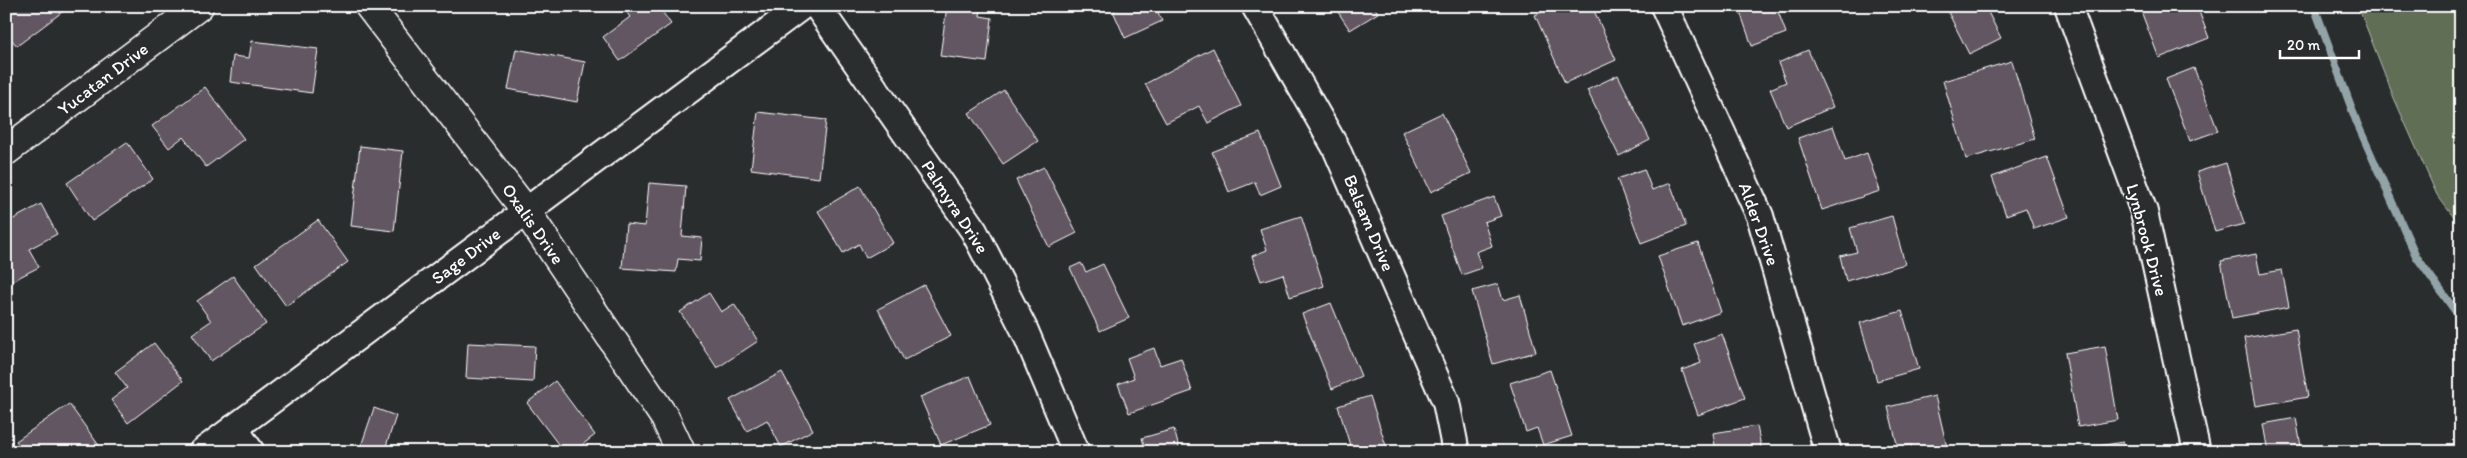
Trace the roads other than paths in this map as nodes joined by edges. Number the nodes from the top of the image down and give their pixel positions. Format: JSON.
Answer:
{"nodes":[{"id":1,"x":199,"y":6,"type":"edge"},
{"id":2,"x":369,"y":6,"type":"edge"},
{"id":3,"x":802,"y":6,"type":"edge"},
{"id":4,"x":817,"y":6,"type":"edge"},
{"id":5,"x":1255,"y":6,"type":"edge"},
{"id":6,"x":1664,"y":6,"type":"edge"},
{"id":7,"x":2068,"y":6,"type":"edge"},
{"id":8,"x":6,"y":151,"type":"edge"},
{"id":9,"x":526,"y":211,"type":"junction"},
{"id":10,"x":234,"y":428,"type":"junction"},
{"id":11,"x":202,"y":452,"type":"edge"},
{"id":12,"x":251,"y":452,"type":"edge"},
{"id":13,"x":681,"y":452,"type":"edge"},
{"id":14,"x":1076,"y":452,"type":"edge"},
{"id":15,"x":1456,"y":452,"type":"edge"},
{"id":16,"x":1828,"y":452,"type":"edge"},
{"id":17,"x":2197,"y":452,"type":"edge"}],
"edges":[{"from":1,"to":8,"type":"street","name":"Yucatan Drive"},
{"from":2,"to":9,"type":"street","name":"Oxalis Drive"},
{"from":3,"to":9,"type":"street","name":"Sage Drive"},
{"from":4,"to":14,"type":"street","name":"Palmyra Drive"},
{"from":5,"to":15,"type":"street","name":"Balsam Drive"},
{"from":6,"to":16,"type":"street","name":"Alder Drive"},
{"from":7,"to":17,"type":"street","name":"Lynbrook Drive"},
{"from":9,"to":10,"type":"street","name":"Sage Drive"},
{"from":9,"to":13,"type":"street","name":"Oxalis Drive"},
{"from":10,"to":11,"type":"street","name":"Sage Drive"},
{"from":10,"to":12,"type":"street"}]}
